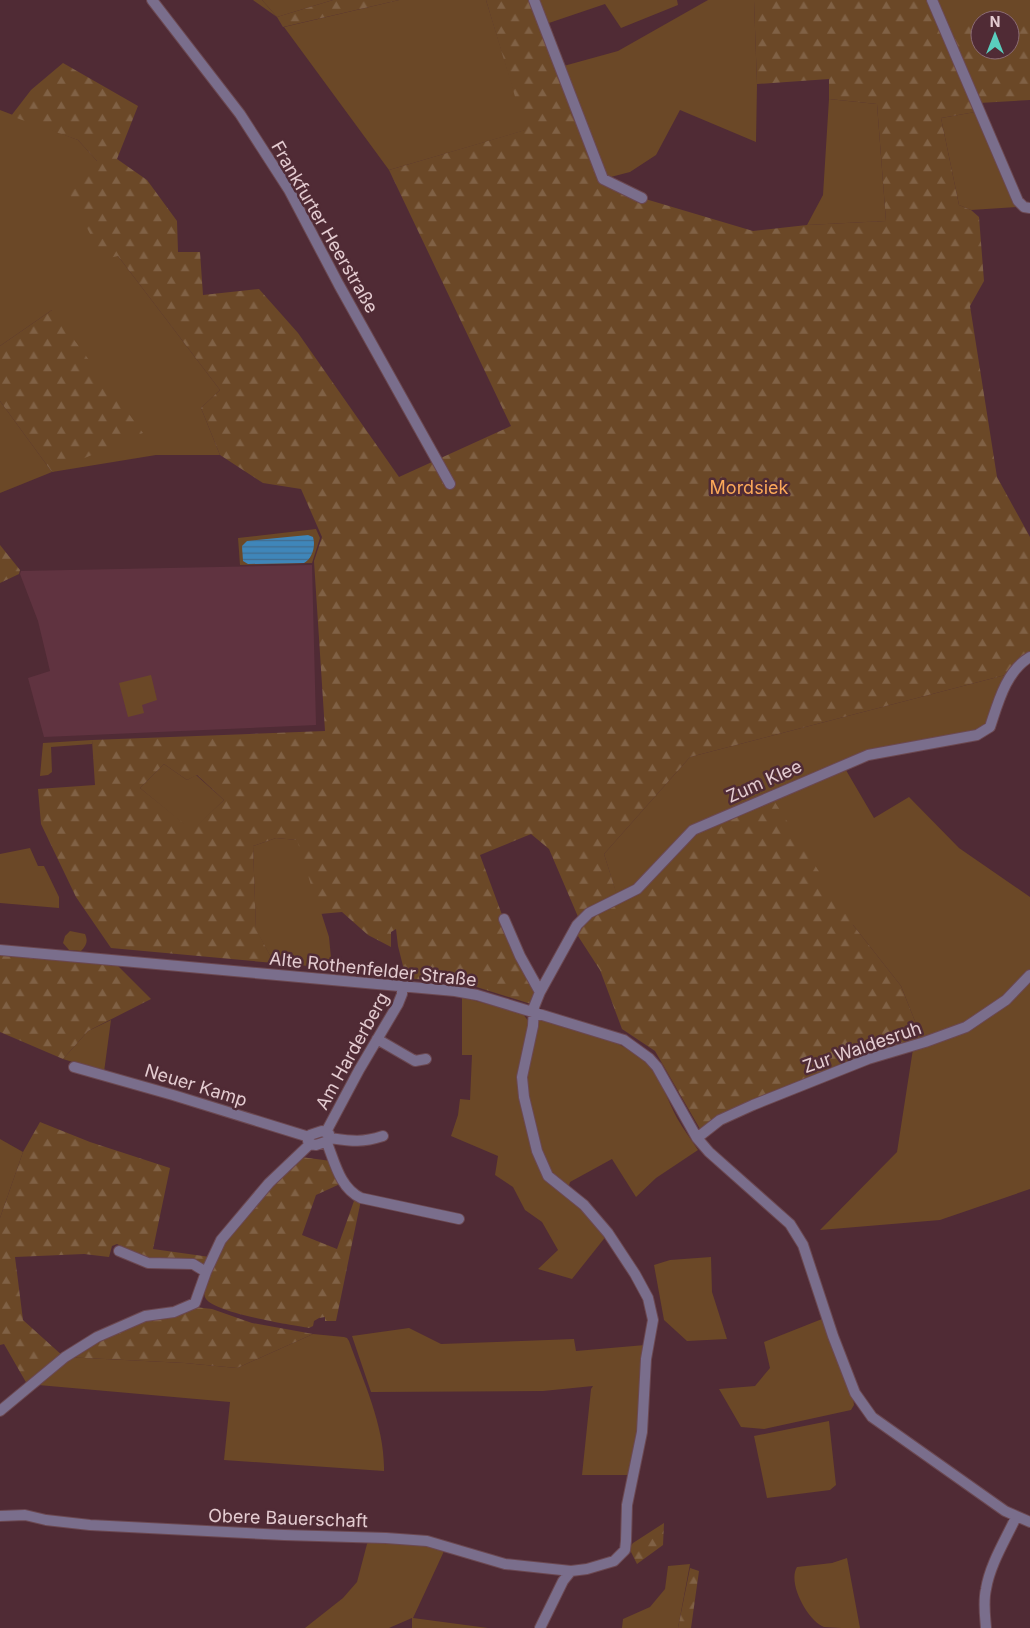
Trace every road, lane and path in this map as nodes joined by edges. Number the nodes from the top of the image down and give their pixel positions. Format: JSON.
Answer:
{"nodes":[{"id":1,"x":152,"y":0,"type":"edge"},
{"id":2,"x":534,"y":0,"type":"edge"},
{"id":3,"x":932,"y":0,"type":"edge"},
{"id":4,"x":642,"y":198,"type":"dead end"},
{"id":5,"x":1030,"y":208,"type":"edge"},
{"id":6,"x":450,"y":484,"type":"dead end"},
{"id":7,"x":1030,"y":657,"type":"edge"},
{"id":8,"x":504,"y":919,"type":"dead end"},
{"id":9,"x":0,"y":950,"type":"edge"},
{"id":10,"x":1030,"y":975,"type":"edge"},
{"id":11,"x":402,"y":986,"type":"junction"},
{"id":12,"x":540,"y":992,"type":"junction"},
{"id":13,"x":534,"y":1012,"type":"junction"},
{"id":14,"x":377,"y":1039,"type":"junction"},
{"id":15,"x":426,"y":1059,"type":"dead end"},
{"id":16,"x":74,"y":1067,"type":"dead end"},
{"id":17,"x":383,"y":1136,"type":"dead end"},
{"id":18,"x":327,"y":1137,"type":"junction"},
{"id":19,"x":697,"y":1138,"type":"junction"},
{"id":20,"x":310,"y":1140,"type":"junction"},
{"id":21,"x":460,"y":1219,"type":"dead end"},
{"id":22,"x":119,"y":1251,"type":"dead end"},
{"id":23,"x":206,"y":1272,"type":"junction"},
{"id":24,"x":0,"y":1411,"type":"edge"},
{"id":25,"x":0,"y":1516,"type":"edge"},
{"id":26,"x":1016,"y":1517,"type":"junction"},
{"id":27,"x":1030,"y":1522,"type":"edge"},
{"id":28,"x":571,"y":1571,"type":"junction"},
{"id":29,"x":540,"y":1628,"type":"edge"},
{"id":30,"x":986,"y":1628,"type":"edge"}],
"edges":[{"from":1,"to":6,"type":"street","name":"Frankfurter Heerstraße"},
{"from":2,"to":4,"type":"street"},
{"from":3,"to":5,"type":"street"},
{"from":7,"to":12,"type":"street","name":"Zum Klee"},
{"from":8,"to":12,"type":"street"},
{"from":9,"to":11,"type":"street","name":"Alte Rothenfelder Straße"},
{"from":10,"to":19,"type":"street","name":"Zur Waldesruh"},
{"from":11,"to":13,"type":"street","name":"Alte Rothenfelder Straße"},
{"from":11,"to":14,"type":"street","name":"Am Harderberg"},
{"from":12,"to":13,"type":"street","name":"Zum Klee"},
{"from":13,"to":19,"type":"street","name":"Alte Rothenfelder Straße"},
{"from":13,"to":28,"type":"street","name":"Obere Bauerschaft"},
{"from":14,"to":15,"type":"street"},
{"from":14,"to":18,"type":"street","name":"Am Harderberg"},
{"from":16,"to":20,"type":"street","name":"Neuer Kamp"},
{"from":17,"to":18,"type":"street"},
{"from":18,"to":20,"type":"street"},
{"from":18,"to":21,"type":"street"},
{"from":19,"to":26,"type":"street","name":"Alte Rothenfelder Straße"},
{"from":20,"to":23,"type":"street"},
{"from":22,"to":23,"type":"street"},
{"from":23,"to":24,"type":"street"},
{"from":25,"to":28,"type":"street","name":"Obere Bauerschaft"},
{"from":26,"to":27,"type":"street","name":"Alte Rothenfelder Straße"},
{"from":26,"to":30,"type":"street"},
{"from":28,"to":29,"type":"street"}]}
